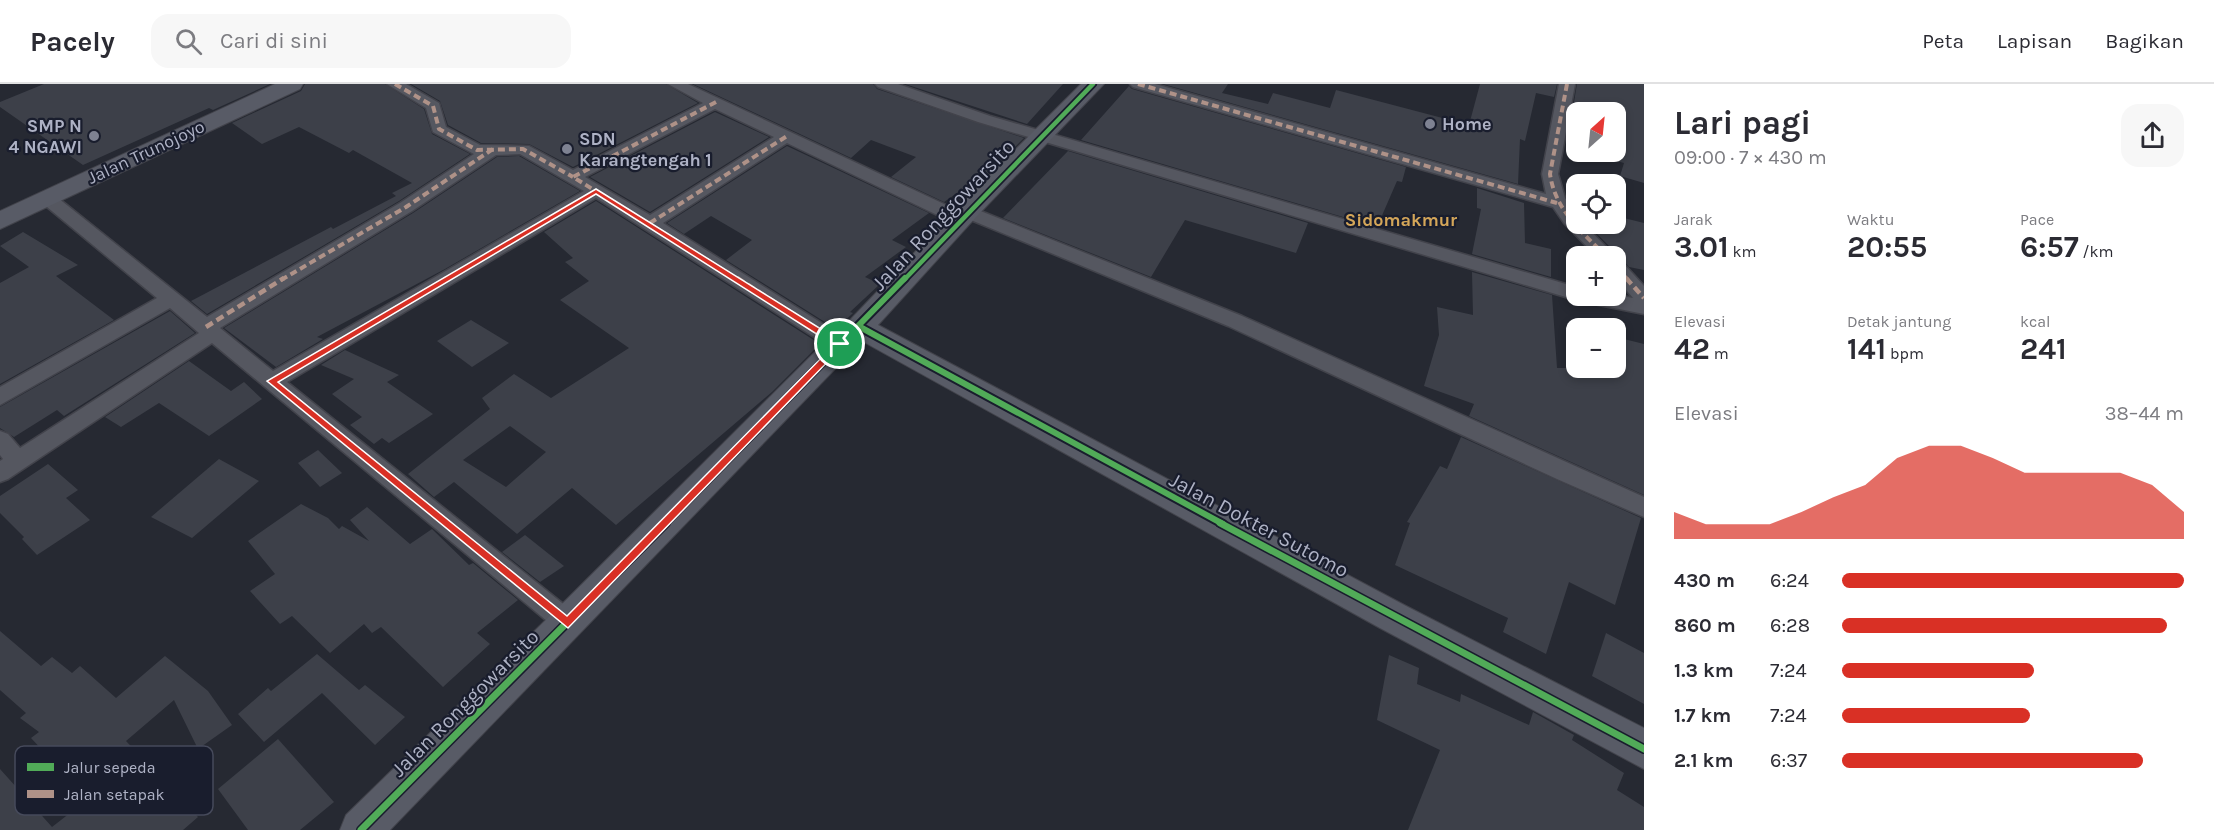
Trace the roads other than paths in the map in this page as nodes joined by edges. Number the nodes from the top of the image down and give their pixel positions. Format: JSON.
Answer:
{"nodes":[{"id":1,"x":292,"y":84,"type":"edge"},
{"id":2,"x":394,"y":84,"type":"edge"},
{"id":3,"x":676,"y":84,"type":"edge"},
{"id":4,"x":883,"y":84,"type":"edge"},
{"id":5,"x":1093,"y":84,"type":"edge"},
{"id":6,"x":1138,"y":84,"type":"edge"},
{"id":7,"x":1567,"y":84,"type":"edge"},
{"id":8,"x":716,"y":102,"type":"junction"},
{"id":9,"x":1042,"y":135,"type":"junction"},
{"id":10,"x":787,"y":136,"type":"junction"},
{"id":11,"x":493,"y":149,"type":"junction"},
{"id":12,"x":573,"y":177,"type":"junction"},
{"id":13,"x":596,"y":191,"type":"junction"},
{"id":14,"x":47,"y":198,"type":"junction"},
{"id":15,"x":1557,"y":203,"type":"junction"},
{"id":16,"x":964,"y":216,"type":"junction"},
{"id":17,"x":0,"y":221,"type":"edge"},
{"id":18,"x":650,"y":223,"type":"junction"},
{"id":19,"x":1597,"y":246,"type":"edge"},
{"id":20,"x":1626,"y":278,"type":"edge"},
{"id":21,"x":1566,"y":290,"type":"edge"},
{"id":22,"x":1644,"y":298,"type":"edge"},
{"id":23,"x":171,"y":299,"type":"junction"},
{"id":24,"x":1626,"y":304,"type":"edge"},
{"id":25,"x":1644,"y":307,"type":"edge"},
{"id":26,"x":210,"y":330,"type":"junction"},
{"id":27,"x":850,"y":336,"type":"junction"},
{"id":28,"x":272,"y":381,"type":"junction"},
{"id":29,"x":0,"y":397,"type":"edge"},
{"id":30,"x":0,"y":440,"type":"edge"},
{"id":31,"x":9,"y":467,"type":"edge"},
{"id":32,"x":1644,"y":507,"type":"edge"},
{"id":33,"x":568,"y":623,"type":"junction"},
{"id":34,"x":1644,"y":749,"type":"edge"},
{"id":35,"x":361,"y":830,"type":"edge"}],
"edges":[{"from":1,"to":14,"type":"street","name":"Jalan Trunojoyo"},
{"from":2,"to":11,"type":"street"},
{"from":3,"to":8,"type":"street"},
{"from":4,"to":9,"type":"street"},
{"from":5,"to":9,"type":"street","name":"Jalan Ronggowarsito"},
{"from":6,"to":15,"type":"street"},
{"from":7,"to":15,"type":"street"},
{"from":8,"to":10,"type":"street"},
{"from":8,"to":12,"type":"street"},
{"from":9,"to":16,"type":"street","name":"Jalan Ronggowarsito"},
{"from":9,"to":21,"type":"street"},
{"from":10,"to":16,"type":"street"},
{"from":10,"to":18,"type":"street"},
{"from":11,"to":12,"type":"street"},
{"from":11,"to":26,"type":"street"},
{"from":12,"to":13,"type":"street"},
{"from":13,"to":18,"type":"street"},
{"from":13,"to":28,"type":"street"},
{"from":14,"to":17,"type":"street","name":"Jalan Trunojoyo"},
{"from":14,"to":23,"type":"street"},
{"from":15,"to":19,"type":"street"},
{"from":16,"to":27,"type":"street","name":"Jalan Ronggowarsito"},
{"from":16,"to":32,"type":"street"},
{"from":18,"to":27,"type":"street"},
{"from":20,"to":22,"type":"street"},
{"from":23,"to":26,"type":"street"},
{"from":23,"to":29,"type":"street"},
{"from":24,"to":25,"type":"street"},
{"from":26,"to":28,"type":"street"},
{"from":26,"to":31,"type":"street"},
{"from":27,"to":33,"type":"street","name":"Jalan Ronggowarsito"},
{"from":27,"to":34,"type":"street","name":"Jalan Dokter Sutomo"},
{"from":28,"to":33,"type":"street"},
{"from":30,"to":31,"type":"street"},
{"from":33,"to":35,"type":"street","name":"Jalan Ronggowarsito"}]}
